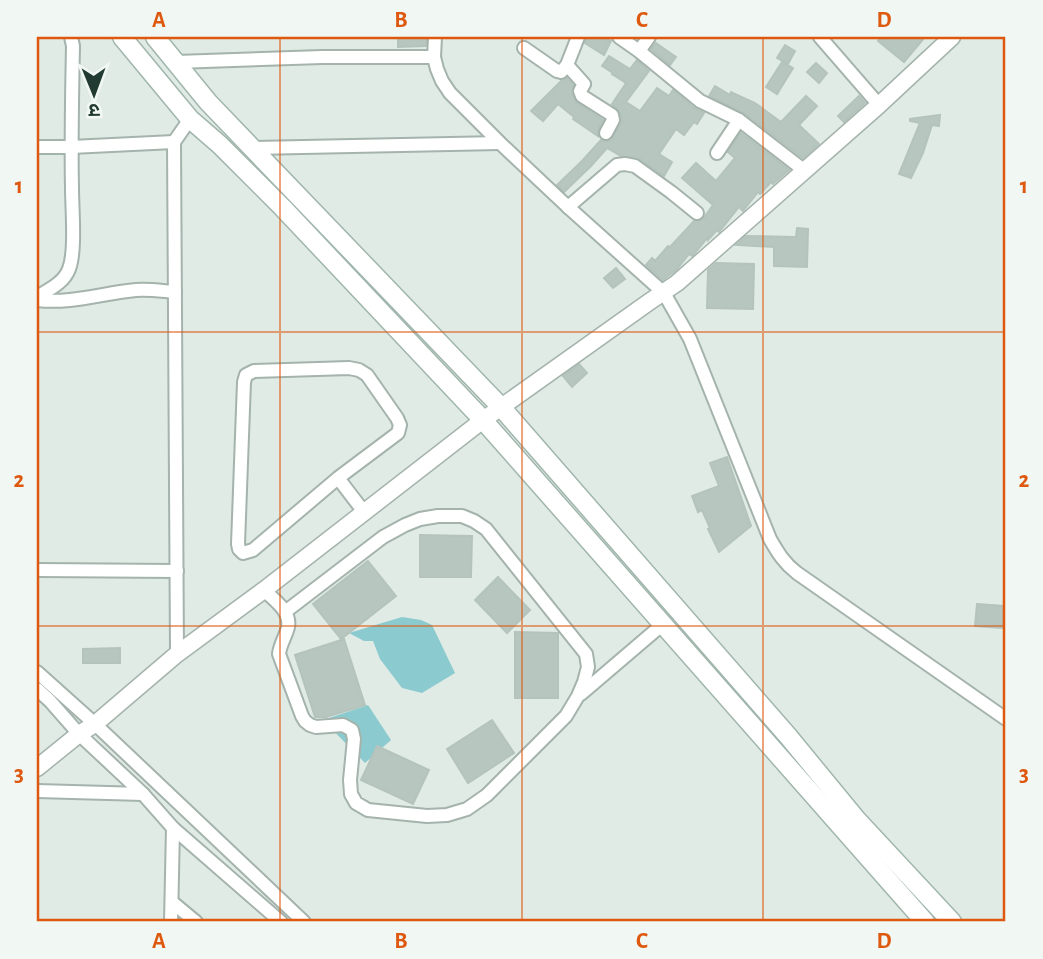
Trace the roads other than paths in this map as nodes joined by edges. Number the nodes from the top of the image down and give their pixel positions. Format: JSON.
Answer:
{"nodes":[{"id":1,"x":71,"y":37,"type":"edge"},
{"id":2,"x":122,"y":37,"type":"edge"},
{"id":3,"x":155,"y":37,"type":"edge"},
{"id":4,"x":435,"y":37,"type":"edge"},
{"id":5,"x":578,"y":37,"type":"edge"},
{"id":6,"x":619,"y":37,"type":"edge"},
{"id":7,"x":649,"y":37,"type":"edge"},
{"id":8,"x":820,"y":37,"type":"edge"},
{"id":9,"x":952,"y":37,"type":"edge"},
{"id":10,"x":524,"y":48,"type":"dead end"},
{"id":11,"x":639,"y":51,"type":"junction"},
{"id":12,"x":435,"y":57,"type":"junction"},
{"id":13,"x":176,"y":62,"type":"junction"},
{"id":14,"x":567,"y":65,"type":"junction"},
{"id":15,"x":879,"y":105,"type":"junction"},
{"id":16,"x":190,"y":119,"type":"junction"},
{"id":17,"x":740,"y":120,"type":"junction"},
{"id":18,"x":606,"y":133,"type":"dead end"},
{"id":19,"x":174,"y":142,"type":"junction"},
{"id":20,"x":500,"y":143,"type":"junction"},
{"id":21,"x":37,"y":147,"type":"edge"},
{"id":22,"x":71,"y":147,"type":"junction"},
{"id":23,"x":252,"y":148,"type":"junction"},
{"id":24,"x":717,"y":153,"type":"dead end"},
{"id":25,"x":805,"y":171,"type":"junction"},
{"id":26,"x":568,"y":207,"type":"junction"},
{"id":27,"x":697,"y":213,"type":"dead end"},
{"id":28,"x":175,"y":292,"type":"junction"},
{"id":29,"x":664,"y":293,"type":"junction"},
{"id":30,"x":37,"y":299,"type":"edge"},
{"id":31,"x":500,"y":407,"type":"junction"},
{"id":32,"x":483,"y":420,"type":"junction"},
{"id":33,"x":338,"y":478,"type":"junction"},
{"id":34,"x":364,"y":512,"type":"junction"},
{"id":35,"x":37,"y":570,"type":"edge"},
{"id":36,"x":177,"y":571,"type":"junction"},
{"id":37,"x":264,"y":590,"type":"junction"},
{"id":38,"x":285,"y":612,"type":"junction"},
{"id":39,"x":663,"y":624,"type":"junction"},
{"id":40,"x":177,"y":654,"type":"junction"},
{"id":41,"x":37,"y":672,"type":"edge"},
{"id":42,"x":37,"y":689,"type":"edge"},
{"id":43,"x":578,"y":696,"type":"junction"},
{"id":44,"x":1006,"y":719,"type":"edge"},
{"id":45,"x":95,"y":723,"type":"junction"},
{"id":46,"x":79,"y":734,"type":"junction"},
{"id":47,"x":37,"y":768,"type":"edge"},
{"id":48,"x":37,"y":791,"type":"edge"},
{"id":49,"x":143,"y":794,"type":"junction"},
{"id":50,"x":173,"y":828,"type":"junction"},
{"id":51,"x":172,"y":902,"type":"junction"},
{"id":52,"x":171,"y":922,"type":"edge"},
{"id":53,"x":196,"y":922,"type":"edge"},
{"id":54,"x":281,"y":922,"type":"edge"},
{"id":55,"x":304,"y":922,"type":"edge"},
{"id":56,"x":925,"y":922,"type":"edge"},
{"id":57,"x":951,"y":922,"type":"edge"}],
"edges":[{"from":1,"to":22,"type":"street"},
{"from":2,"to":16,"type":"main road"},
{"from":3,"to":13,"type":"main road"},
{"from":4,"to":12,"type":"street"},
{"from":5,"to":14,"type":"street"},
{"from":6,"to":11,"type":"street"},
{"from":7,"to":11,"type":"street"},
{"from":8,"to":15,"type":"street"},
{"from":9,"to":15,"type":"street"},
{"from":10,"to":14,"type":"street"},
{"from":11,"to":17,"type":"street"},
{"from":12,"to":13,"type":"street"},
{"from":12,"to":20,"type":"street"},
{"from":13,"to":23,"type":"main road"},
{"from":14,"to":18,"type":"street"},
{"from":15,"to":25,"type":"street"},
{"from":16,"to":19,"type":"street"},
{"from":16,"to":32,"type":"main road"},
{"from":17,"to":24,"type":"street"},
{"from":17,"to":25,"type":"street"},
{"from":19,"to":22,"type":"street"},
{"from":19,"to":28,"type":"street"},
{"from":20,"to":23,"type":"street"},
{"from":20,"to":26,"type":"street"},
{"from":21,"to":22,"type":"street"},
{"from":22,"to":30,"type":"street"},
{"from":23,"to":31,"type":"main road"},
{"from":25,"to":29,"type":"street"},
{"from":26,"to":27,"type":"street"},
{"from":26,"to":29,"type":"street"},
{"from":28,"to":30,"type":"street"},
{"from":28,"to":36,"type":"street"},
{"from":29,"to":31,"type":"street"},
{"from":29,"to":44,"type":"street"},
{"from":31,"to":32,"type":"street"},
{"from":31,"to":57,"type":"main road"},
{"from":32,"to":34,"type":"street"},
{"from":32,"to":39,"type":"main road"},
{"from":33,"to":33,"type":"street"},
{"from":33,"to":34,"type":"street"},
{"from":34,"to":37,"type":"street"},
{"from":35,"to":36,"type":"street"},
{"from":36,"to":40,"type":"street"},
{"from":37,"to":38,"type":"street"},
{"from":37,"to":40,"type":"street"},
{"from":38,"to":43,"type":"street"},
{"from":38,"to":43,"type":"street"},
{"from":39,"to":43,"type":"street"},
{"from":39,"to":56,"type":"main road"},
{"from":40,"to":45,"type":"street"},
{"from":41,"to":45,"type":"street"},
{"from":42,"to":46,"type":"street"},
{"from":45,"to":46,"type":"street"},
{"from":45,"to":55,"type":"street"},
{"from":46,"to":47,"type":"street"},
{"from":46,"to":49,"type":"street"},
{"from":48,"to":49,"type":"street"},
{"from":49,"to":50,"type":"street"},
{"from":50,"to":51,"type":"street"},
{"from":50,"to":54,"type":"street"},
{"from":51,"to":52,"type":"street"},
{"from":51,"to":53,"type":"street"}]}
